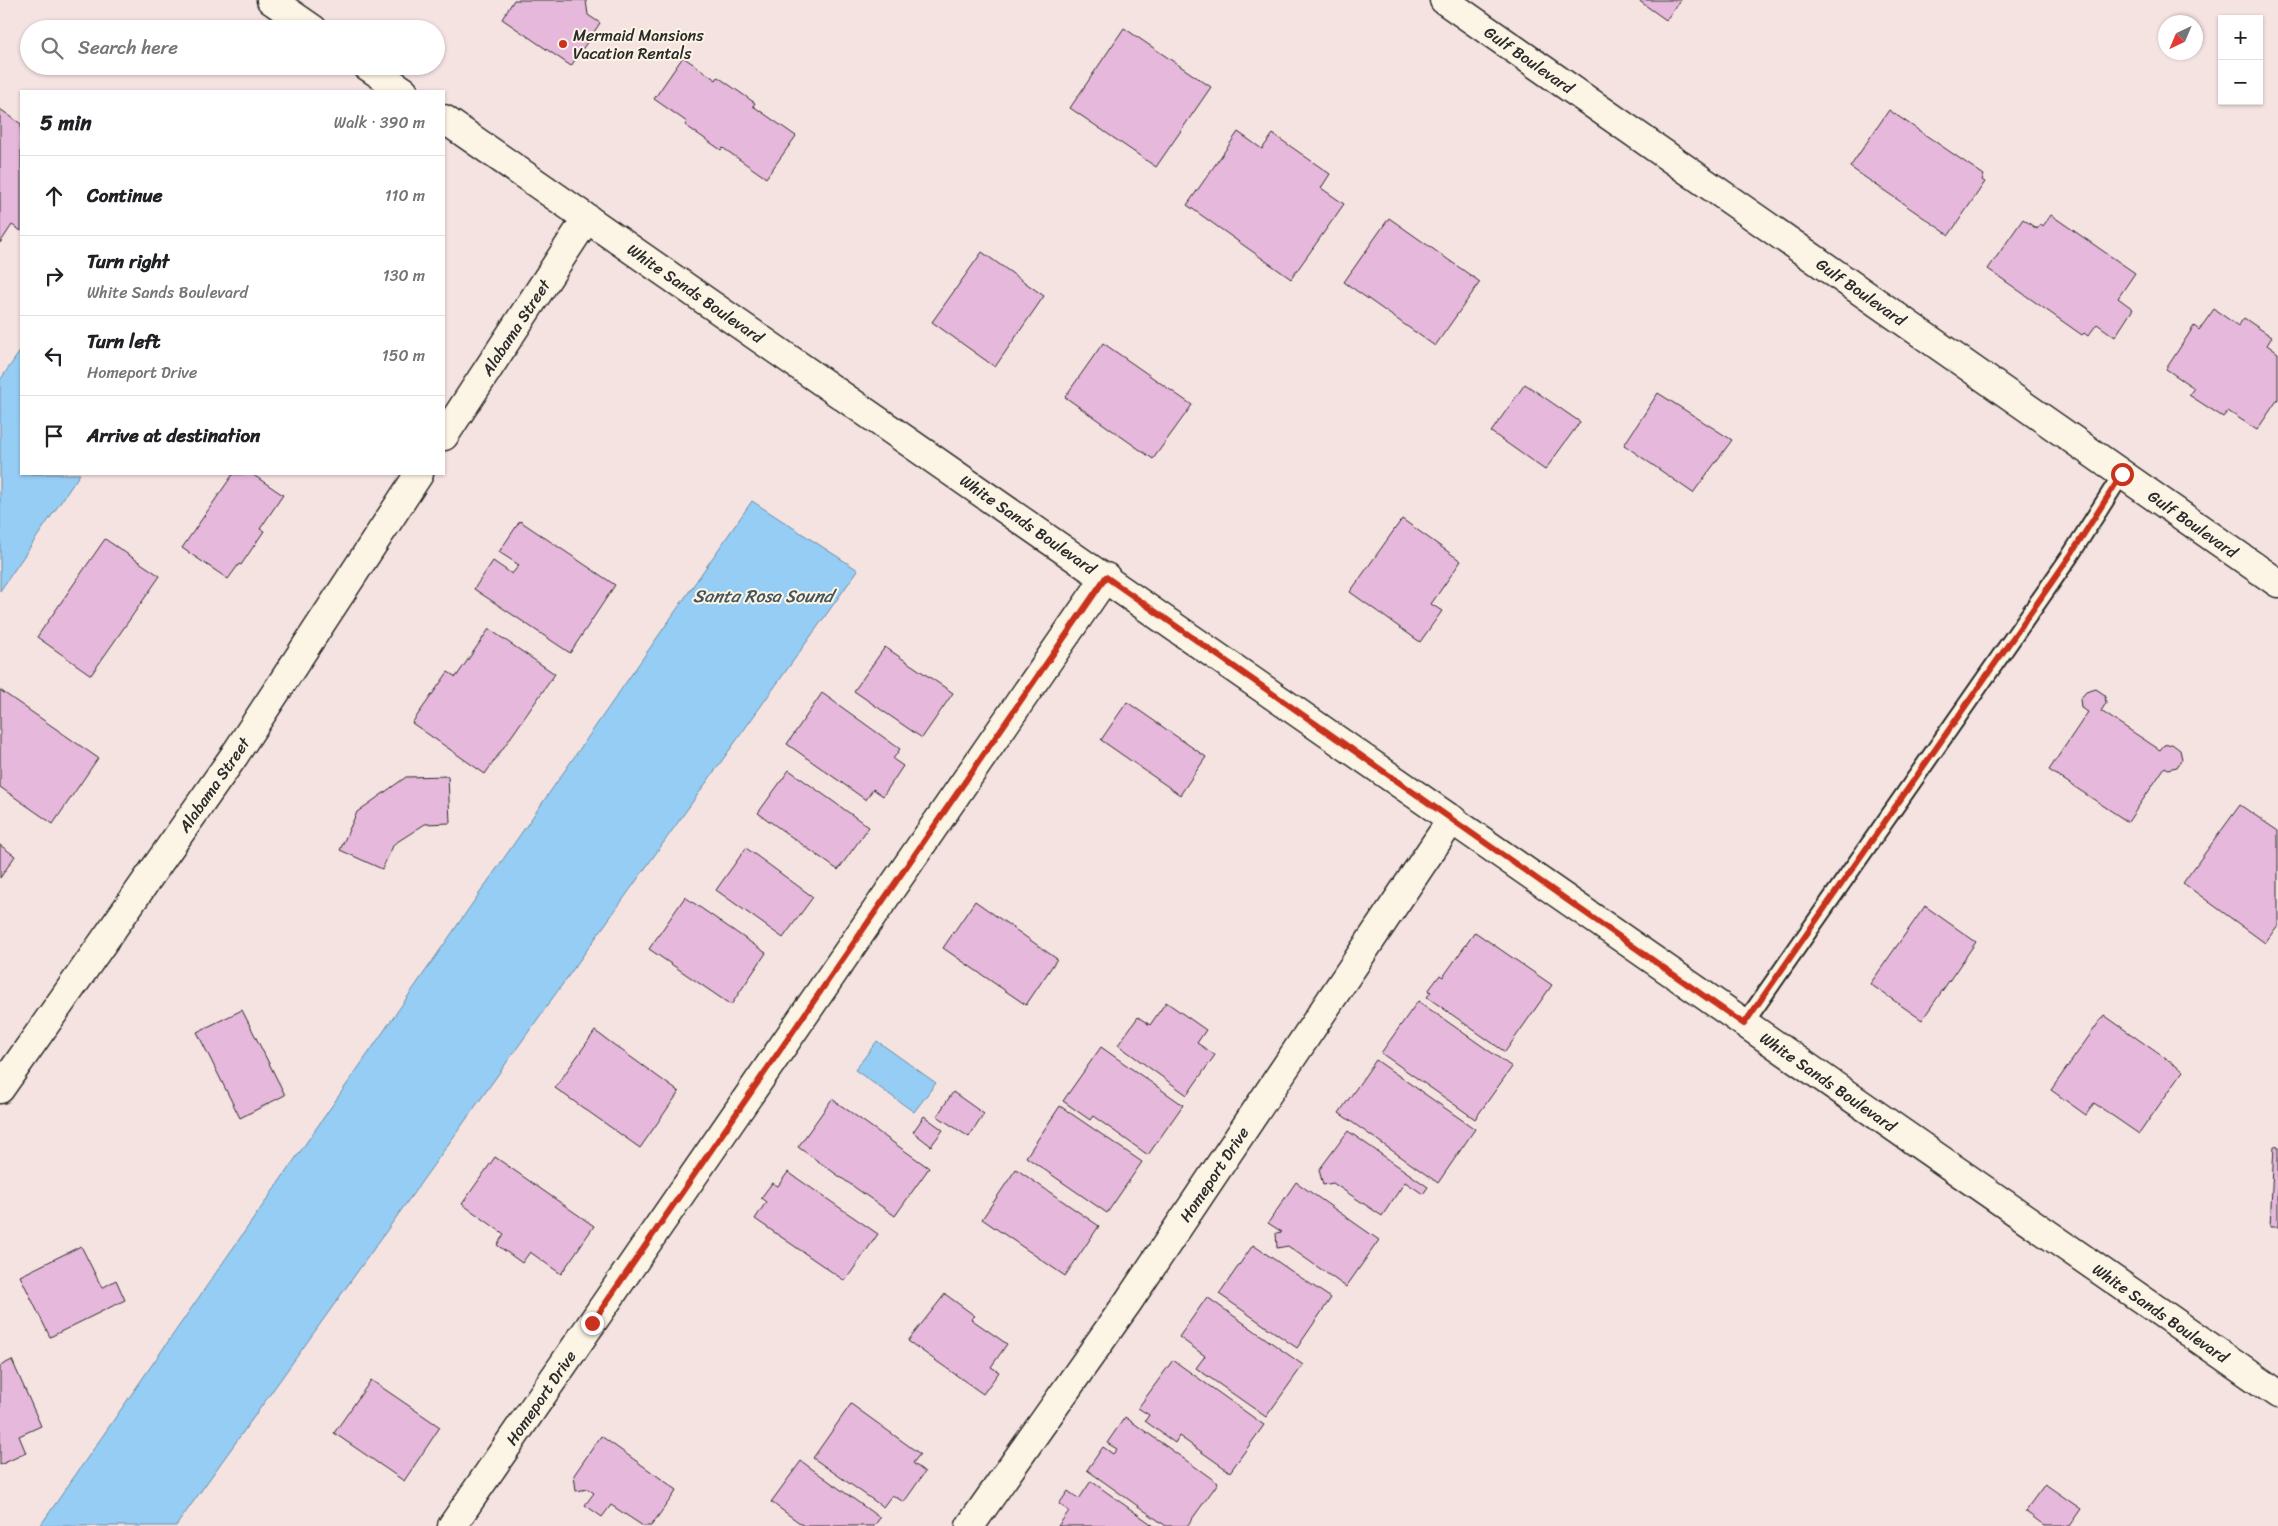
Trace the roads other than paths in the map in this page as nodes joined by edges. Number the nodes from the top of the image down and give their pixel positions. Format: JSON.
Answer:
{"nodes":[{"id":1,"x":271,"y":0,"type":"edge"},
{"id":2,"x":1444,"y":0,"type":"edge"},
{"id":3,"x":300,"y":20,"type":"edge"},
{"id":4,"x":380,"y":75,"type":"edge"},
{"id":5,"x":403,"y":90,"type":"edge"},
{"id":6,"x":445,"y":120,"type":"edge"},
{"id":7,"x":587,"y":218,"type":"junction"},
{"id":8,"x":445,"y":434,"type":"edge"},
{"id":9,"x":2122,"y":474,"type":"junction"},
{"id":10,"x":418,"y":475,"type":"edge"},
{"id":11,"x":1106,"y":577,"type":"junction"},
{"id":12,"x":2278,"y":583,"type":"edge"},
{"id":13,"x":1452,"y":819,"type":"junction"},
{"id":14,"x":1744,"y":1024,"type":"junction"},
{"id":15,"x":0,"y":1089,"type":"edge"},
{"id":16,"x":2278,"y":1394,"type":"edge"},
{"id":17,"x":452,"y":1526,"type":"edge"},
{"id":18,"x":970,"y":1526,"type":"edge"}],
"edges":[{"from":1,"to":3,"type":"street"},
{"from":2,"to":9,"type":"street","name":"Gulf Boulevard"},
{"from":4,"to":5,"type":"street"},
{"from":6,"to":7,"type":"street","name":"White Sands Boulevard"},
{"from":7,"to":8,"type":"street","name":"Alabama Street"},
{"from":7,"to":11,"type":"street","name":"White Sands Boulevard"},
{"from":9,"to":12,"type":"street","name":"Gulf Boulevard"},
{"from":9,"to":14,"type":"lane"},
{"from":10,"to":15,"type":"street","name":"Alabama Street"},
{"from":11,"to":13,"type":"street","name":"White Sands Boulevard"},
{"from":11,"to":17,"type":"street","name":"Homeport Drive"},
{"from":13,"to":14,"type":"street","name":"White Sands Boulevard"},
{"from":13,"to":18,"type":"street","name":"Homeport Drive"},
{"from":14,"to":16,"type":"street","name":"White Sands Boulevard"}]}
